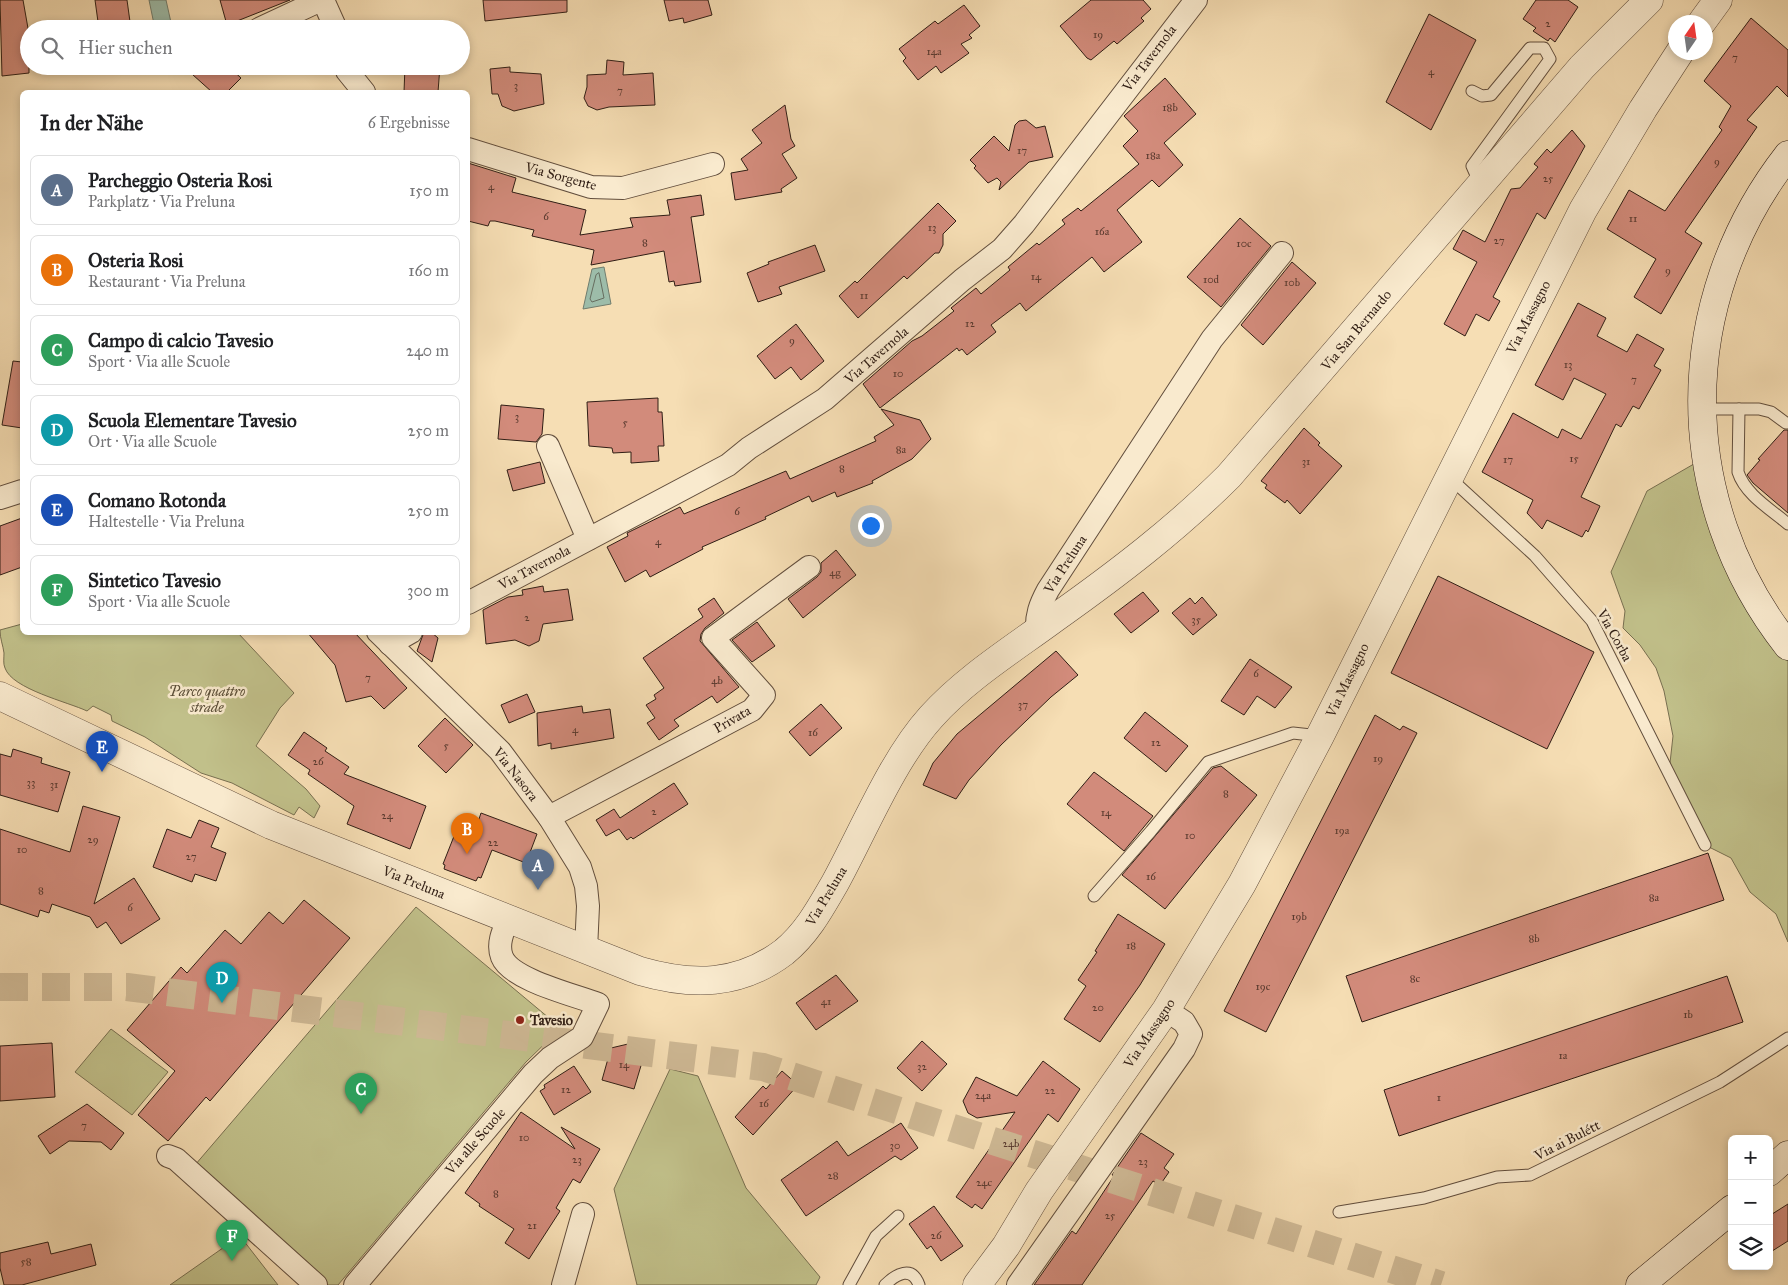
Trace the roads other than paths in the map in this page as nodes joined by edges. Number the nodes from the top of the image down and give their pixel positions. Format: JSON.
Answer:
{"nodes":[{"id":1,"x":322,"y":0,"type":"edge"},
{"id":2,"x":1196,"y":0,"type":"edge"},
{"id":3,"x":1649,"y":0,"type":"edge"},
{"id":4,"x":1718,"y":0,"type":"edge"},
{"id":5,"x":1707,"y":15,"type":"edge"},
{"id":6,"x":279,"y":20,"type":"edge"},
{"id":7,"x":332,"y":20,"type":"edge"},
{"id":8,"x":1675,"y":60,"type":"edge"},
{"id":9,"x":346,"y":77,"type":"edge"},
{"id":10,"x":362,"y":90,"type":"edge"},
{"id":11,"x":1472,"y":91,"type":"dead end"},
{"id":12,"x":470,"y":150,"type":"edge"},
{"id":13,"x":1788,"y":156,"type":"edge"},
{"id":14,"x":713,"y":164,"type":"dead end"},
{"id":15,"x":1480,"y":184,"type":"junction"},
{"id":16,"x":1282,"y":253,"type":"dead end"},
{"id":17,"x":1702,"y":409,"type":"junction"},
{"id":18,"x":1739,"y":409,"type":"junction"},
{"id":19,"x":1786,"y":424,"type":"dead end"},
{"id":20,"x":548,"y":446,"type":"dead end"},
{"id":21,"x":1449,"y":477,"type":"junction"},
{"id":22,"x":20,"y":492,"type":"edge"},
{"id":23,"x":0,"y":498,"type":"edge"},
{"id":24,"x":1788,"y":524,"type":"edge"},
{"id":25,"x":588,"y":539,"type":"junction"},
{"id":26,"x":809,"y":567,"type":"dead end"},
{"id":27,"x":470,"y":602,"type":"edge"},
{"id":28,"x":1036,"y":632,"type":"junction"},
{"id":29,"x":398,"y":635,"type":"edge"},
{"id":30,"x":384,"y":638,"type":"edge"},
{"id":31,"x":1788,"y":646,"type":"edge"},
{"id":32,"x":0,"y":696,"type":"edge"},
{"id":33,"x":1320,"y":736,"type":"junction"},
{"id":34,"x":549,"y":817,"type":"junction"},
{"id":35,"x":1705,"y":845,"type":"dead end"},
{"id":36,"x":1094,"y":896,"type":"dead end"},
{"id":37,"x":508,"y":920,"type":"junction"},
{"id":38,"x":586,"y":950,"type":"junction"},
{"id":39,"x":1166,"y":1010,"type":"junction"},
{"id":40,"x":1788,"y":1038,"type":"edge"},
{"id":41,"x":1788,"y":1155,"type":"edge"},
{"id":42,"x":168,"y":1156,"type":"dead end"},
{"id":43,"x":1773,"y":1168,"type":"edge"},
{"id":44,"x":1339,"y":1212,"type":"dead end"},
{"id":45,"x":1728,"y":1212,"type":"edge"},
{"id":46,"x":583,"y":1214,"type":"dead end"},
{"id":47,"x":898,"y":1216,"type":"dead end"},
{"id":48,"x":1018,"y":1284,"type":"edge"},
{"id":49,"x":316,"y":1285,"type":"edge"},
{"id":50,"x":355,"y":1285,"type":"edge"},
{"id":51,"x":563,"y":1285,"type":"edge"},
{"id":52,"x":849,"y":1285,"type":"edge"},
{"id":53,"x":886,"y":1285,"type":"edge"},
{"id":54,"x":919,"y":1285,"type":"edge"},
{"id":55,"x":977,"y":1285,"type":"edge"},
{"id":56,"x":1640,"y":1285,"type":"edge"}],
"edges":[{"from":1,"to":6,"type":"street"},
{"from":1,"to":7,"type":"street"},
{"from":2,"to":25,"type":"street","name":"Via Tavernola"},
{"from":3,"to":15,"type":"street","name":"Via San Bernardo"},
{"from":4,"to":5,"type":"street"},
{"from":8,"to":21,"type":"street","name":"Via Massagno"},
{"from":9,"to":10,"type":"street"},
{"from":11,"to":15,"type":"lane"},
{"from":12,"to":14,"type":"street","name":"Via Sorgente"},
{"from":13,"to":17,"type":"street"},
{"from":15,"to":28,"type":"street","name":"Via San Bernardo"},
{"from":16,"to":28,"type":"street","name":"Via Preluna"},
{"from":17,"to":18,"type":"lane"},
{"from":17,"to":31,"type":"street"},
{"from":18,"to":19,"type":"lane"},
{"from":18,"to":24,"type":"lane"},
{"from":20,"to":25,"type":"street"},
{"from":21,"to":33,"type":"street","name":"Via Massagno"},
{"from":21,"to":35,"type":"lane","name":"Via Corba"},
{"from":22,"to":23,"type":"street"},
{"from":25,"to":27,"type":"street","name":"Via Tavernola"},
{"from":26,"to":34,"type":"street","name":"Privata"},
{"from":28,"to":38,"type":"street","name":"Via Preluna"},
{"from":29,"to":30,"type":"street"},
{"from":30,"to":34,"type":"street","name":"Via Nasora"},
{"from":32,"to":37,"type":"street","name":"Via Preluna"},
{"from":33,"to":36,"type":"lane"},
{"from":33,"to":39,"type":"street","name":"Via Massagno"},
{"from":34,"to":38,"type":"street","name":"Via Nasora"},
{"from":37,"to":38,"type":"street","name":"Via Preluna"},
{"from":37,"to":50,"type":"street","name":"Via alle Scuole"},
{"from":39,"to":48,"type":"street"},
{"from":39,"to":55,"type":"street","name":"Via Massagno"},
{"from":40,"to":44,"type":"lane","name":"Via ai Bulétt"},
{"from":41,"to":43,"type":"street"},
{"from":42,"to":49,"type":"street"},
{"from":45,"to":56,"type":"street"},
{"from":46,"to":51,"type":"street"},
{"from":47,"to":52,"type":"lane"},
{"from":53,"to":54,"type":"lane"}]}
